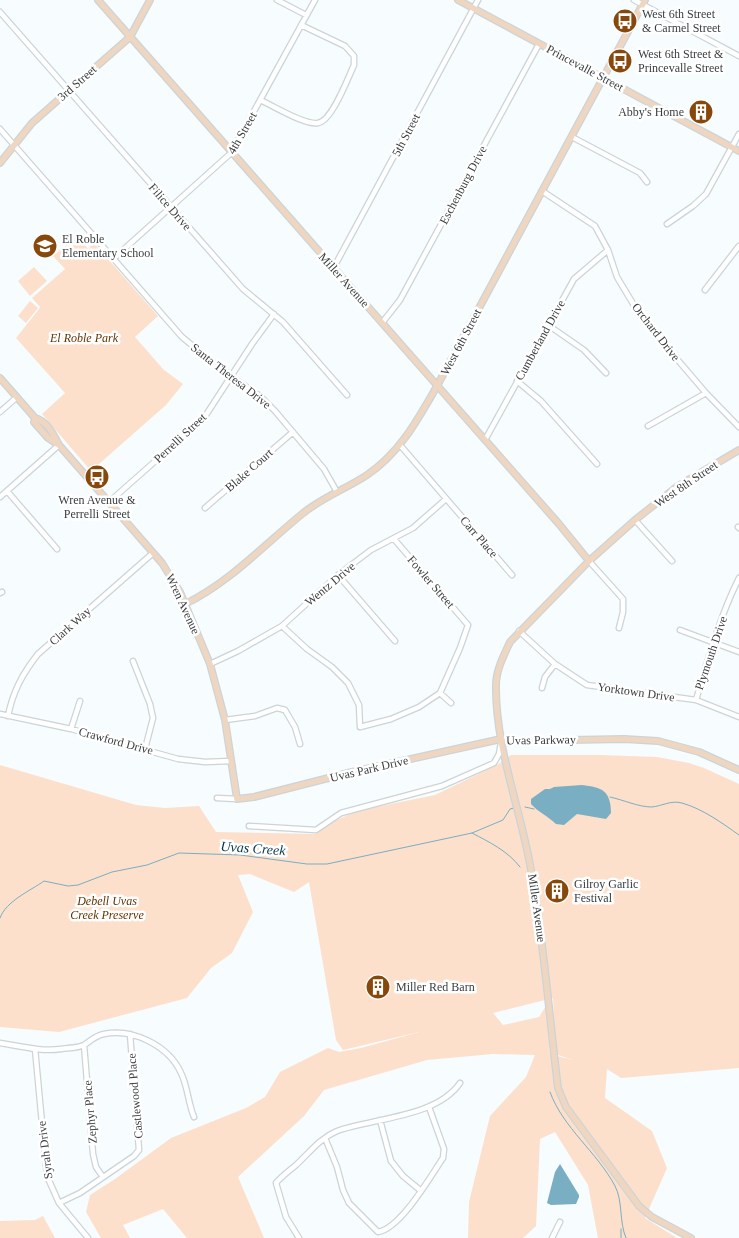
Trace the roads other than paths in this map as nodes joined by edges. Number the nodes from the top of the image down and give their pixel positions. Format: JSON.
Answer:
{"nodes":[{"id":1,"x":98,"y":0,"type":"edge"},
{"id":2,"x":150,"y":0,"type":"edge"},
{"id":3,"x":277,"y":0,"type":"edge"},
{"id":4,"x":315,"y":0,"type":"edge"},
{"id":5,"x":458,"y":0,"type":"edge"},
{"id":6,"x":478,"y":0,"type":"edge"},
{"id":7,"x":634,"y":0,"type":"edge"},
{"id":8,"x":644,"y":2,"type":"edge"},
{"id":9,"x":474,"y":9,"type":"junction"},
{"id":10,"x":0,"y":12,"type":"edge"},
{"id":11,"x":306,"y":16,"type":"junction"},
{"id":12,"x":301,"y":25,"type":"junction"},
{"id":13,"x":130,"y":37,"type":"junction"},
{"id":14,"x":539,"y":44,"type":"junction"},
{"id":15,"x":739,"y":56,"type":"edge"},
{"id":16,"x":603,"y":78,"type":"junction"},
{"id":17,"x":68,"y":90,"type":"junction"},
{"id":18,"x":260,"y":100,"type":"junction"},
{"id":19,"x":0,"y":129,"type":"edge"},
{"id":20,"x":739,"y":134,"type":"edge"},
{"id":21,"x":572,"y":137,"type":"junction"},
{"id":22,"x":14,"y":145,"type":"junction"},
{"id":23,"x":731,"y":147,"type":"junction"},
{"id":24,"x":739,"y":152,"type":"edge"},
{"id":25,"x":231,"y":153,"type":"junction"},
{"id":26,"x":0,"y":163,"type":"edge"},
{"id":27,"x":647,"y":182,"type":"dead end"},
{"id":28,"x":542,"y":191,"type":"junction"},
{"id":29,"x":171,"y":208,"type":"junction"},
{"id":30,"x":667,"y":224,"type":"dead end"},
{"id":31,"x":739,"y":246,"type":"edge"},
{"id":32,"x":608,"y":250,"type":"junction"},
{"id":33,"x":114,"y":259,"type":"junction"},
{"id":34,"x":333,"y":269,"type":"junction"},
{"id":35,"x":705,"y":290,"type":"dead end"},
{"id":36,"x":274,"y":314,"type":"junction"},
{"id":37,"x":382,"y":323,"type":"junction"},
{"id":38,"x":548,"y":325,"type":"junction"},
{"id":39,"x":606,"y":373,"type":"dead end"},
{"id":40,"x":231,"y":376,"type":"junction"},
{"id":41,"x":0,"y":378,"type":"edge"},
{"id":42,"x":517,"y":381,"type":"junction"},
{"id":43,"x":437,"y":386,"type":"junction"},
{"id":44,"x":706,"y":393,"type":"junction"},
{"id":45,"x":346,"y":395,"type":"dead end"},
{"id":46,"x":17,"y":397,"type":"junction"},
{"id":47,"x":0,"y":412,"type":"edge"},
{"id":48,"x":648,"y":426,"type":"dead end"},
{"id":49,"x":739,"y":427,"type":"edge"},
{"id":50,"x":293,"y":432,"type":"junction"},
{"id":51,"x":485,"y":440,"type":"junction"},
{"id":52,"x":59,"y":445,"type":"junction"},
{"id":53,"x":400,"y":445,"type":"junction"},
{"id":54,"x":739,"y":450,"type":"edge"},
{"id":55,"x":597,"y":464,"type":"dead end"},
{"id":56,"x":7,"y":491,"type":"junction"},
{"id":57,"x":337,"y":492,"type":"junction"},
{"id":58,"x":0,"y":497,"type":"edge"},
{"id":59,"x":446,"y":499,"type":"junction"},
{"id":60,"x":109,"y":502,"type":"junction"},
{"id":61,"x":205,"y":508,"type":"dead end"},
{"id":62,"x":634,"y":520,"type":"junction"},
{"id":63,"x":394,"y":539,"type":"junction"},
{"id":64,"x":57,"y":549,"type":"dead end"},
{"id":65,"x":153,"y":553,"type":"junction"},
{"id":66,"x":589,"y":561,"type":"junction"},
{"id":67,"x":672,"y":561,"type":"dead end"},
{"id":68,"x":338,"y":575,"type":"junction"},
{"id":69,"x":512,"y":575,"type":"dead end"},
{"id":70,"x":739,"y":578,"type":"edge"},
{"id":71,"x":186,"y":604,"type":"junction"},
{"id":72,"x":282,"y":626,"type":"junction"},
{"id":73,"x":619,"y":628,"type":"dead end"},
{"id":74,"x":680,"y":630,"type":"dead end"},
{"id":75,"x":519,"y":631,"type":"junction"},
{"id":76,"x":395,"y":641,"type":"dead end"},
{"id":77,"x":714,"y":642,"type":"junction"},
{"id":78,"x":739,"y":652,"type":"edge"},
{"id":79,"x":133,"y":661,"type":"dead end"},
{"id":80,"x":210,"y":664,"type":"junction"},
{"id":81,"x":555,"y":664,"type":"junction"},
{"id":82,"x":542,"y":688,"type":"dead end"},
{"id":83,"x":440,"y":693,"type":"junction"},
{"id":84,"x":696,"y":700,"type":"junction"},
{"id":85,"x":80,"y":701,"type":"dead end"},
{"id":86,"x":452,"y":703,"type":"dead end"},
{"id":87,"x":0,"y":714,"type":"edge"},
{"id":88,"x":8,"y":716,"type":"junction"},
{"id":89,"x":739,"y":717,"type":"edge"},
{"id":90,"x":225,"y":720,"type":"junction"},
{"id":91,"x":71,"y":729,"type":"junction"},
{"id":92,"x":501,"y":739,"type":"junction"},
{"id":93,"x":300,"y":744,"type":"dead end"},
{"id":94,"x":145,"y":749,"type":"junction"},
{"id":95,"x":232,"y":761,"type":"junction"},
{"id":96,"x":739,"y":770,"type":"edge"},
{"id":97,"x":217,"y":798,"type":"dead end"},
{"id":98,"x":237,"y":799,"type":"junction"},
{"id":99,"x":249,"y":826,"type":"dead end"},
{"id":100,"x":130,"y":1034,"type":"junction"},
{"id":101,"x":0,"y":1043,"type":"edge"},
{"id":102,"x":84,"y":1045,"type":"junction"},
{"id":103,"x":35,"y":1049,"type":"junction"},
{"id":104,"x":460,"y":1083,"type":"dead end"},
{"id":105,"x":429,"y":1108,"type":"junction"},
{"id":106,"x":194,"y":1118,"type":"dead end"},
{"id":107,"x":380,"y":1120,"type":"junction"},
{"id":108,"x":325,"y":1138,"type":"junction"},
{"id":109,"x":103,"y":1177,"type":"junction"},
{"id":110,"x":420,"y":1190,"type":"junction"},
{"id":111,"x":58,"y":1203,"type":"junction"},
{"id":112,"x":560,"y":1222,"type":"dead end"},
{"id":113,"x":378,"y":1232,"type":"junction"},
{"id":114,"x":88,"y":1238,"type":"edge"},
{"id":115,"x":299,"y":1238,"type":"edge"},
{"id":116,"x":381,"y":1238,"type":"edge"},
{"id":117,"x":552,"y":1238,"type":"edge"},
{"id":118,"x":691,"y":1238,"type":"edge"}],
"edges":[{"from":1,"to":13,"type":"street","name":"Miller Avenue"},
{"from":2,"to":13,"type":"street","name":"3rd Street"},
{"from":3,"to":11,"type":"street"},
{"from":4,"to":11,"type":"street","name":"4th Street"},
{"from":5,"to":9,"type":"street","name":"Princevalle Street"},
{"from":6,"to":9,"type":"street","name":"5th Street"},
{"from":7,"to":8,"type":"street"},
{"from":8,"to":15,"type":"street"},
{"from":8,"to":16,"type":"street","name":"West 6th Street"},
{"from":9,"to":14,"type":"street","name":"Princevalle Street"},
{"from":9,"to":34,"type":"street","name":"5th Street"},
{"from":10,"to":17,"type":"street","name":"Filice Drive"},
{"from":11,"to":12,"type":"street","name":"4th Street"},
{"from":12,"to":18,"type":"street","name":"4th Street"},
{"from":12,"to":18,"type":"street"},
{"from":13,"to":17,"type":"street","name":"3rd Street"},
{"from":13,"to":25,"type":"street","name":"Miller Avenue"},
{"from":14,"to":16,"type":"street","name":"Princevalle Street"},
{"from":14,"to":37,"type":"street","name":"Eschenburg Drive"},
{"from":16,"to":21,"type":"street","name":"West 6th Street"},
{"from":16,"to":23,"type":"street","name":"Princevalle Street"},
{"from":17,"to":22,"type":"street","name":"3rd Street"},
{"from":17,"to":29,"type":"street","name":"Filice Drive"},
{"from":18,"to":25,"type":"street","name":"4th Street"},
{"from":19,"to":22,"type":"street","name":"Santa Theresa Drive"},
{"from":20,"to":23,"type":"street"},
{"from":21,"to":27,"type":"street"},
{"from":21,"to":28,"type":"street","name":"West 6th Street"},
{"from":22,"to":26,"type":"street","name":"3rd Street"},
{"from":22,"to":33,"type":"street","name":"Santa Theresa Drive"},
{"from":23,"to":24,"type":"street","name":"Princevalle Street"},
{"from":23,"to":30,"type":"street"},
{"from":25,"to":29,"type":"street","name":"4th Street"},
{"from":25,"to":34,"type":"street","name":"Miller Avenue"},
{"from":28,"to":32,"type":"street","name":"Orchard Drive"},
{"from":28,"to":43,"type":"street","name":"West 6th Street"},
{"from":29,"to":33,"type":"street","name":"4th Street"},
{"from":29,"to":36,"type":"street","name":"Filice Drive"},
{"from":31,"to":35,"type":"street"},
{"from":32,"to":38,"type":"street","name":"Cumberland Drive"},
{"from":32,"to":44,"type":"street","name":"Orchard Drive"},
{"from":33,"to":40,"type":"street","name":"Santa Theresa Drive"},
{"from":34,"to":37,"type":"street","name":"Miller Avenue"},
{"from":36,"to":40,"type":"street","name":"Perrelli Street"},
{"from":36,"to":45,"type":"street","name":"Filice Drive"},
{"from":37,"to":43,"type":"street","name":"Miller Avenue"},
{"from":38,"to":39,"type":"street"},
{"from":38,"to":42,"type":"street","name":"Cumberland Drive"},
{"from":40,"to":50,"type":"street","name":"Santa Theresa Drive"},
{"from":40,"to":60,"type":"street","name":"Perrelli Street"},
{"from":41,"to":46,"type":"street","name":"Wren Avenue"},
{"from":42,"to":51,"type":"street","name":"Cumberland Drive"},
{"from":42,"to":55,"type":"street"},
{"from":43,"to":51,"type":"street","name":"Miller Avenue"},
{"from":43,"to":53,"type":"street","name":"West 6th Street"},
{"from":44,"to":48,"type":"street"},
{"from":44,"to":49,"type":"street","name":"Orchard Drive"},
{"from":46,"to":47,"type":"street"},
{"from":46,"to":52,"type":"street","name":"Wren Avenue"},
{"from":50,"to":57,"type":"street","name":"Santa Theresa Drive"},
{"from":50,"to":61,"type":"street","name":"Blake Court"},
{"from":51,"to":66,"type":"street","name":"Miller Avenue"},
{"from":52,"to":56,"type":"street"},
{"from":52,"to":60,"type":"street","name":"Wren Avenue"},
{"from":53,"to":57,"type":"street","name":"West 6th Street"},
{"from":53,"to":59,"type":"street","name":"Carr Place"},
{"from":54,"to":62,"type":"street","name":"West 8th Street"},
{"from":56,"to":58,"type":"street"},
{"from":56,"to":64,"type":"street"},
{"from":57,"to":71,"type":"street","name":"West 6th Street"},
{"from":59,"to":63,"type":"street","name":"Wentz Drive"},
{"from":59,"to":69,"type":"street","name":"Carr Place"},
{"from":60,"to":65,"type":"street","name":"Wren Avenue"},
{"from":62,"to":66,"type":"street","name":"Miller Avenue"},
{"from":62,"to":67,"type":"street"},
{"from":63,"to":68,"type":"street","name":"Wentz Drive"},
{"from":63,"to":83,"type":"street","name":"Fowler Street"},
{"from":65,"to":71,"type":"street","name":"Wren Avenue"},
{"from":65,"to":88,"type":"street","name":"Clark Way"},
{"from":66,"to":73,"type":"street"},
{"from":66,"to":75,"type":"street","name":"Miller Avenue"},
{"from":68,"to":72,"type":"street","name":"Wentz Drive"},
{"from":68,"to":76,"type":"street"},
{"from":70,"to":77,"type":"street","name":"Plymouth Drive"},
{"from":71,"to":80,"type":"street","name":"Wren Avenue"},
{"from":72,"to":80,"type":"street","name":"Wentz Drive"},
{"from":72,"to":83,"type":"street"},
{"from":74,"to":77,"type":"street"},
{"from":75,"to":81,"type":"street","name":"Yorktown Drive"},
{"from":75,"to":92,"type":"street","name":"Miller Avenue"},
{"from":77,"to":78,"type":"street"},
{"from":77,"to":84,"type":"street","name":"Plymouth Drive"},
{"from":79,"to":94,"type":"street"},
{"from":80,"to":90,"type":"street","name":"Wren Avenue"},
{"from":81,"to":82,"type":"street"},
{"from":81,"to":84,"type":"street","name":"Yorktown Drive"},
{"from":83,"to":86,"type":"street"},
{"from":84,"to":89,"type":"street","name":"Yorktown Drive"},
{"from":85,"to":91,"type":"street"},
{"from":87,"to":88,"type":"street","name":"Crawford Drive"},
{"from":88,"to":91,"type":"street","name":"Crawford Drive"},
{"from":90,"to":93,"type":"street"},
{"from":90,"to":95,"type":"street","name":"Wren Avenue"},
{"from":91,"to":94,"type":"street","name":"Crawford Drive"},
{"from":92,"to":96,"type":"street","name":"Uvas Parkway"},
{"from":92,"to":98,"type":"street","name":"Uvas Park Drive"},
{"from":92,"to":99,"type":"street","name":"Uvas Parkway"},
{"from":92,"to":118,"type":"street","name":"Miller Avenue"},
{"from":94,"to":95,"type":"street","name":"Crawford Drive"},
{"from":95,"to":98,"type":"street","name":"Wren Avenue"},
{"from":97,"to":98,"type":"street"},
{"from":100,"to":102,"type":"street"},
{"from":100,"to":106,"type":"street"},
{"from":100,"to":109,"type":"street","name":"Castlewood Place"},
{"from":101,"to":103,"type":"street"},
{"from":102,"to":103,"type":"street"},
{"from":102,"to":109,"type":"street","name":"Zephyr Place"},
{"from":103,"to":111,"type":"street","name":"Syrah Drive"},
{"from":104,"to":105,"type":"street"},
{"from":105,"to":107,"type":"street"},
{"from":105,"to":110,"type":"street"},
{"from":107,"to":108,"type":"street"},
{"from":107,"to":110,"type":"street"},
{"from":108,"to":113,"type":"street"},
{"from":108,"to":115,"type":"street"},
{"from":109,"to":111,"type":"street","name":"Castlewood Place"},
{"from":110,"to":113,"type":"street"},
{"from":111,"to":114,"type":"street","name":"Syrah Drive"},
{"from":112,"to":117,"type":"street"},
{"from":113,"to":116,"type":"street"}]}
